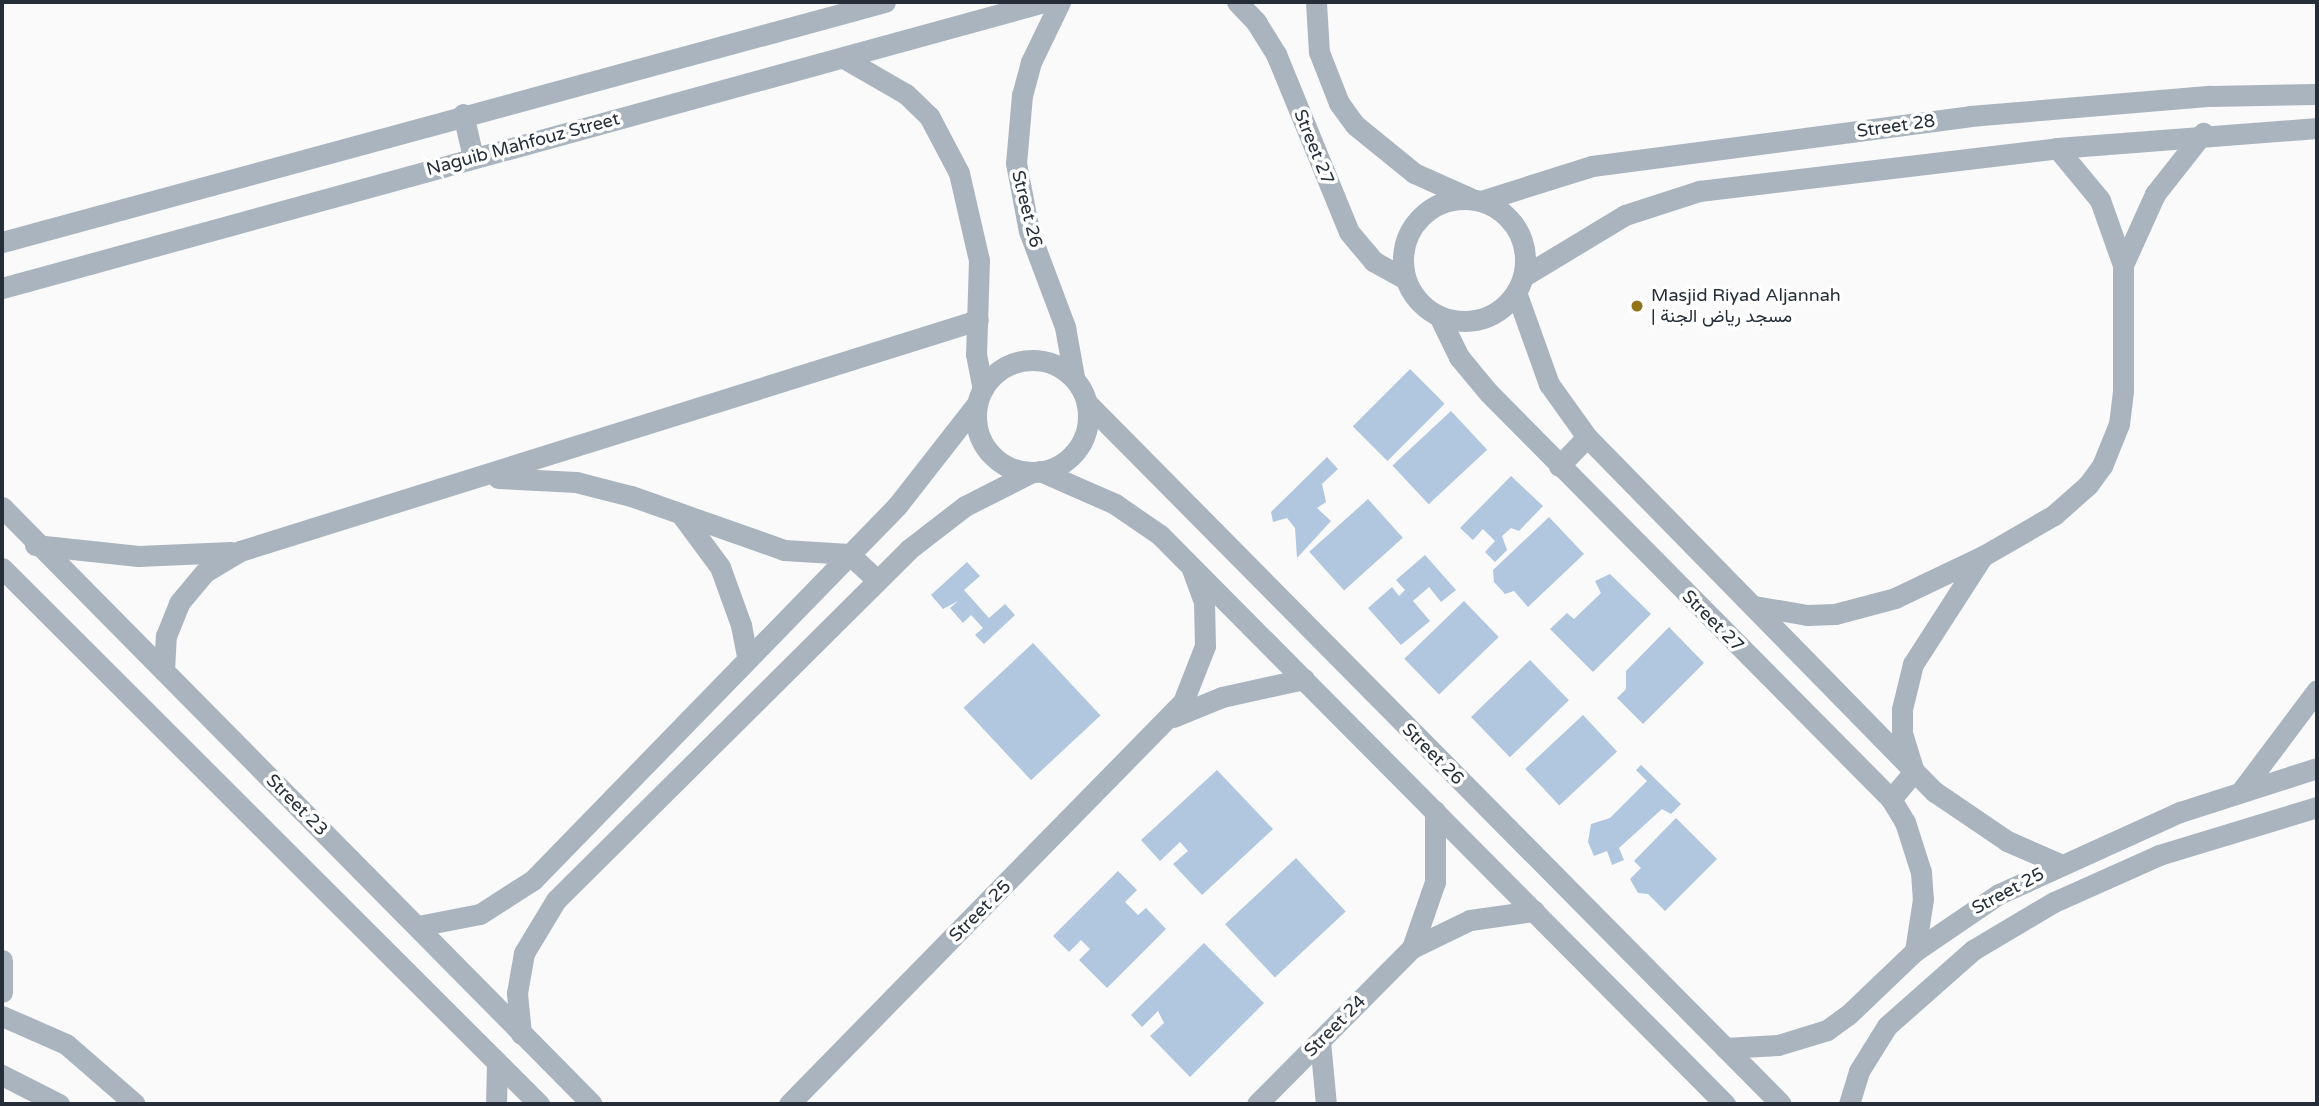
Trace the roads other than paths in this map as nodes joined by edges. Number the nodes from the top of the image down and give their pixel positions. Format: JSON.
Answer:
{"nodes":[{"id":1,"x":885,"y":2,"type":"edge"},
{"id":2,"x":1044,"y":2,"type":"edge"},
{"id":3,"x":1060,"y":2,"type":"edge"},
{"id":4,"x":1237,"y":2,"type":"edge"},
{"id":5,"x":1317,"y":2,"type":"edge"},
{"id":6,"x":847,"y":60,"type":"junction"},
{"id":7,"x":2294,"y":94,"type":"junction"},
{"id":8,"x":2317,"y":94,"type":"edge"},
{"id":9,"x":463,"y":114,"type":"junction"},
{"id":10,"x":2294,"y":127,"type":"junction"},
{"id":11,"x":2317,"y":128,"type":"edge"},
{"id":12,"x":1851,"y":132,"type":"junction"},
{"id":13,"x":2203,"y":133,"type":"junction"},
{"id":14,"x":2057,"y":148,"type":"junction"},
{"id":15,"x":473,"y":157,"type":"junction"},
{"id":16,"x":1854,"y":170,"type":"junction"},
{"id":17,"x":1476,"y":200,"type":"junction"},
{"id":18,"x":2,"y":242,"type":"edge"},
{"id":19,"x":2123,"y":265,"type":"junction"},
{"id":20,"x":1405,"y":279,"type":"junction"},
{"id":21,"x":30,"y":280,"type":"junction"},
{"id":22,"x":1520,"y":284,"type":"junction"},
{"id":23,"x":2,"y":288,"type":"edge"},
{"id":24,"x":2,"y":305,"type":"edge"},
{"id":25,"x":1439,"y":316,"type":"junction"},
{"id":26,"x":978,"y":320,"type":"junction"},
{"id":27,"x":1074,"y":377,"type":"junction"},
{"id":28,"x":980,"y":397,"type":"junction"},
{"id":29,"x":1087,"y":402,"type":"junction"},
{"id":30,"x":1587,"y":437,"type":"junction"},
{"id":31,"x":1559,"y":466,"type":"junction"},
{"id":32,"x":1036,"y":472,"type":"junction"},
{"id":33,"x":464,"y":481,"type":"junction"},
{"id":34,"x":2,"y":507,"type":"edge"},
{"id":35,"x":683,"y":517,"type":"junction"},
{"id":36,"x":35,"y":545,"type":"junction"},
{"id":37,"x":240,"y":551,"type":"junction"},
{"id":38,"x":849,"y":554,"type":"junction"},
{"id":39,"x":1983,"y":555,"type":"junction"},
{"id":40,"x":1188,"y":561,"type":"junction"},
{"id":41,"x":2,"y":568,"type":"edge"},
{"id":42,"x":877,"y":579,"type":"junction"},
{"id":43,"x":1752,"y":606,"type":"junction"},
{"id":44,"x":747,"y":656,"type":"junction"},
{"id":45,"x":164,"y":671,"type":"junction"},
{"id":46,"x":1304,"y":679,"type":"junction"},
{"id":47,"x":2317,"y":690,"type":"edge"},
{"id":48,"x":1388,"y":709,"type":"junction"},
{"id":49,"x":1171,"y":718,"type":"junction"},
{"id":50,"x":1362,"y":737,"type":"junction"},
{"id":51,"x":2317,"y":768,"type":"edge"},
{"id":52,"x":1914,"y":772,"type":"junction"},
{"id":53,"x":2242,"y":790,"type":"junction"},
{"id":54,"x":1891,"y":799,"type":"junction"},
{"id":55,"x":2317,"y":807,"type":"edge"},
{"id":56,"x":1435,"y":811,"type":"junction"},
{"id":57,"x":548,"y":864,"type":"junction"},
{"id":58,"x":2060,"y":864,"type":"junction"},
{"id":59,"x":571,"y":886,"type":"junction"},
{"id":60,"x":1534,"y":911,"type":"junction"},
{"id":61,"x":418,"y":926,"type":"junction"},
{"id":62,"x":1412,"y":948,"type":"junction"},
{"id":63,"x":1915,"y":951,"type":"junction"},
{"id":64,"x":2,"y":960,"type":"edge"},
{"id":65,"x":1883,"y":981,"type":"junction"},
{"id":66,"x":2,"y":992,"type":"edge"},
{"id":67,"x":1905,"y":1007,"type":"junction"},
{"id":68,"x":2,"y":1016,"type":"edge"},
{"id":69,"x":521,"y":1034,"type":"junction"},
{"id":70,"x":1320,"y":1041,"type":"junction"},
{"id":71,"x":1726,"y":1048,"type":"junction"},
{"id":72,"x":497,"y":1062,"type":"junction"},
{"id":73,"x":2,"y":1075,"type":"edge"},
{"id":74,"x":1722,"y":1103,"type":"edge"},
{"id":75,"x":59,"y":1104,"type":"edge"},
{"id":76,"x":135,"y":1104,"type":"edge"},
{"id":77,"x":496,"y":1104,"type":"edge"},
{"id":78,"x":540,"y":1104,"type":"edge"},
{"id":79,"x":592,"y":1104,"type":"edge"},
{"id":80,"x":789,"y":1104,"type":"edge"},
{"id":81,"x":1257,"y":1104,"type":"edge"},
{"id":82,"x":1326,"y":1104,"type":"edge"},
{"id":83,"x":1781,"y":1104,"type":"edge"},
{"id":84,"x":1849,"y":1104,"type":"edge"}],
"edges":[{"from":1,"to":9,"type":"street"},
{"from":2,"to":6,"type":"street","name":"Naguib Mahfouz Street"},
{"from":3,"to":27,"type":"street","name":"Street 26"},
{"from":4,"to":20,"type":"street","name":"Street 27"},
{"from":5,"to":17,"type":"street"},
{"from":6,"to":15,"type":"street","name":"Naguib Mahfouz Street"},
{"from":6,"to":26,"type":"street"},
{"from":7,"to":8,"type":"street","name":"Street 28"},
{"from":7,"to":10,"type":"street"},
{"from":7,"to":12,"type":"street","name":"Street 28"},
{"from":9,"to":15,"type":"street"},
{"from":9,"to":18,"type":"street"},
{"from":10,"to":11,"type":"street"},
{"from":10,"to":13,"type":"street"},
{"from":12,"to":16,"type":"street"},
{"from":12,"to":17,"type":"street","name":"Street 28"},
{"from":13,"to":14,"type":"street"},
{"from":13,"to":19,"type":"street"},
{"from":14,"to":16,"type":"street"},
{"from":14,"to":19,"type":"street"},
{"from":15,"to":21,"type":"street","name":"Naguib Mahfouz Street"},
{"from":16,"to":22,"type":"street"},
{"from":17,"to":20,"type":"street"},
{"from":17,"to":22,"type":"street"},
{"from":19,"to":39,"type":"street"},
{"from":20,"to":25,"type":"street"},
{"from":21,"to":23,"type":"street","name":"Naguib Mahfouz Street"},
{"from":21,"to":24,"type":"street"},
{"from":22,"to":25,"type":"street"},
{"from":22,"to":30,"type":"street"},
{"from":25,"to":31,"type":"street","name":"Street 27"},
{"from":26,"to":28,"type":"street"},
{"from":26,"to":33,"type":"street"},
{"from":27,"to":28,"type":"street"},
{"from":27,"to":29,"type":"street"},
{"from":28,"to":32,"type":"street"},
{"from":28,"to":38,"type":"street"},
{"from":29,"to":32,"type":"street"},
{"from":29,"to":48,"type":"street","name":"Street 26"},
{"from":30,"to":31,"type":"street"},
{"from":30,"to":43,"type":"street"},
{"from":31,"to":54,"type":"street","name":"Street 27"},
{"from":32,"to":40,"type":"street"},
{"from":32,"to":42,"type":"street"},
{"from":33,"to":35,"type":"street"},
{"from":33,"to":37,"type":"street"},
{"from":34,"to":36,"type":"street","name":"Street 23"},
{"from":35,"to":38,"type":"street"},
{"from":35,"to":44,"type":"street"},
{"from":36,"to":37,"type":"street"},
{"from":36,"to":45,"type":"street","name":"Street 23"},
{"from":37,"to":45,"type":"street"},
{"from":38,"to":42,"type":"street"},
{"from":38,"to":44,"type":"street"},
{"from":39,"to":43,"type":"street"},
{"from":39,"to":52,"type":"street"},
{"from":40,"to":46,"type":"street"},
{"from":40,"to":49,"type":"street","name":"Street 25"},
{"from":41,"to":72,"type":"street"},
{"from":42,"to":59,"type":"street"},
{"from":43,"to":52,"type":"street"},
{"from":44,"to":57,"type":"street"},
{"from":45,"to":61,"type":"street","name":"Street 23"},
{"from":46,"to":49,"type":"street","name":"Street 25"},
{"from":46,"to":50,"type":"street"},
{"from":47,"to":53,"type":"street"},
{"from":48,"to":50,"type":"street"},
{"from":48,"to":71,"type":"street","name":"Street 26"},
{"from":49,"to":80,"type":"street","name":"Street 25"},
{"from":50,"to":56,"type":"street"},
{"from":51,"to":53,"type":"street","name":"Street 25"},
{"from":52,"to":54,"type":"street"},
{"from":52,"to":58,"type":"street"},
{"from":53,"to":58,"type":"street","name":"Street 25"},
{"from":54,"to":63,"type":"street","name":"Street 27"},
{"from":55,"to":67,"type":"street","name":"Street 25"},
{"from":56,"to":60,"type":"street"},
{"from":56,"to":62,"type":"street","name":"Street 24"},
{"from":57,"to":59,"type":"street"},
{"from":57,"to":61,"type":"street"},
{"from":58,"to":63,"type":"street","name":"Street 25"},
{"from":59,"to":69,"type":"street"},
{"from":60,"to":62,"type":"street","name":"Street 24"},
{"from":60,"to":74,"type":"street"},
{"from":61,"to":69,"type":"street","name":"Street 23"},
{"from":62,"to":70,"type":"street","name":"Street 24"},
{"from":63,"to":65,"type":"street","name":"Street 25"},
{"from":64,"to":66,"type":"street"},
{"from":65,"to":67,"type":"street"},
{"from":65,"to":71,"type":"street","name":"Street 25"},
{"from":67,"to":84,"type":"street","name":"Street 25"},
{"from":68,"to":76,"type":"street"},
{"from":69,"to":79,"type":"street","name":"Street 23"},
{"from":70,"to":81,"type":"street","name":"Street 24"},
{"from":70,"to":82,"type":"street"},
{"from":71,"to":83,"type":"street","name":"Street 26"},
{"from":72,"to":77,"type":"street"},
{"from":72,"to":78,"type":"street"},
{"from":73,"to":75,"type":"street"}]}
